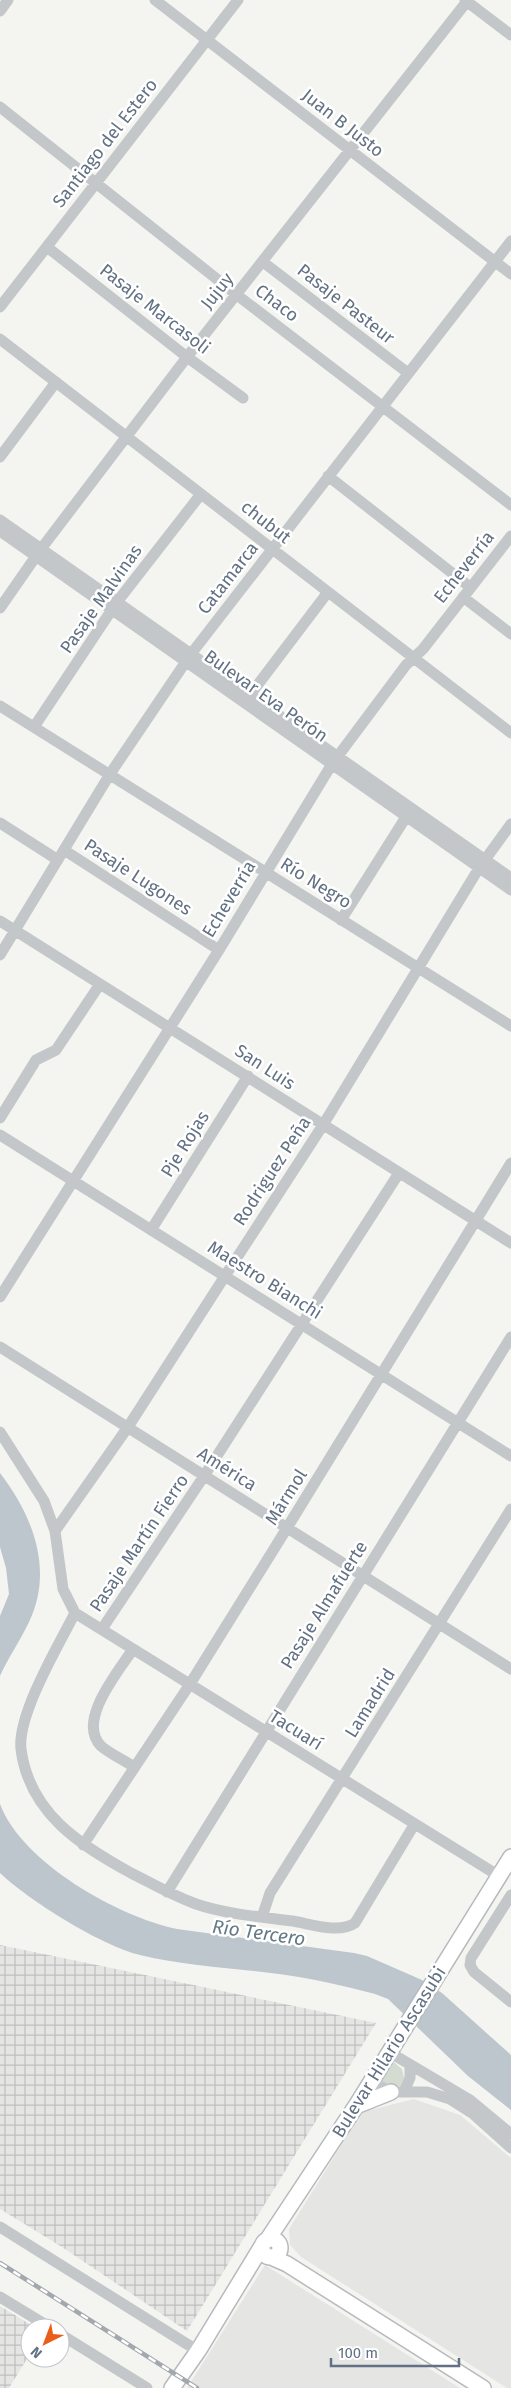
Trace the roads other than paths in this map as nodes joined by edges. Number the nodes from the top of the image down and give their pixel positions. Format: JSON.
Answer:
{"nodes":[{"id":1,"x":8,"y":0,"type":"edge"},
{"id":2,"x":154,"y":0,"type":"edge"},
{"id":3,"x":238,"y":0,"type":"edge"},
{"id":4,"x":467,"y":1,"type":"edge"},
{"id":5,"x":0,"y":11,"type":"edge"},
{"id":6,"x":511,"y":35,"type":"edge"},
{"id":7,"x":207,"y":40,"type":"junction"},
{"id":8,"x":0,"y":107,"type":"edge"},
{"id":9,"x":351,"y":151,"type":"junction"},
{"id":10,"x":96,"y":182,"type":"junction"},
{"id":11,"x":511,"y":241,"type":"edge"},
{"id":12,"x":47,"y":247,"type":"junction"},
{"id":13,"x":263,"y":262,"type":"junction"},
{"id":14,"x":495,"y":262,"type":"junction"},
{"id":15,"x":511,"y":274,"type":"edge"},
{"id":16,"x":237,"y":295,"type":"junction"},
{"id":17,"x":0,"y":307,"type":"edge"},
{"id":18,"x":0,"y":338,"type":"edge"},
{"id":19,"x":188,"y":357,"type":"junction"},
{"id":20,"x":408,"y":373,"type":"junction"},
{"id":21,"x":56,"y":382,"type":"junction"},
{"id":22,"x":243,"y":398,"type":"dead end"},
{"id":23,"x":382,"y":405,"type":"junction"},
{"id":24,"x":128,"y":437,"type":"junction"},
{"id":25,"x":0,"y":456,"type":"edge"},
{"id":26,"x":328,"y":476,"type":"junction"},
{"id":27,"x":201,"y":494,"type":"junction"},
{"id":28,"x":511,"y":504,"type":"edge"},
{"id":29,"x":0,"y":520,"type":"edge"},
{"id":30,"x":0,"y":531,"type":"edge"},
{"id":31,"x":511,"y":536,"type":"edge"},
{"id":32,"x":272,"y":549,"type":"junction"},
{"id":33,"x":38,"y":552,"type":"junction"},
{"id":34,"x":470,"y":587,"type":"junction"},
{"id":35,"x":328,"y":592,"type":"junction"},
{"id":36,"x":463,"y":597,"type":"junction"},
{"id":37,"x":114,"y":606,"type":"junction"},
{"id":38,"x":0,"y":608,"type":"edge"},
{"id":39,"x":511,"y":634,"type":"edge"},
{"id":40,"x":413,"y":657,"type":"junction"},
{"id":41,"x":189,"y":658,"type":"junction"},
{"id":42,"x":250,"y":695,"type":"junction"},
{"id":43,"x":0,"y":706,"type":"edge"},
{"id":44,"x":34,"y":727,"type":"junction"},
{"id":45,"x":511,"y":733,"type":"edge"},
{"id":46,"x":334,"y":760,"type":"junction"},
{"id":47,"x":110,"y":774,"type":"junction"},
{"id":48,"x":406,"y":817,"type":"junction"},
{"id":49,"x":0,"y":823,"type":"edge"},
{"id":50,"x":511,"y":824,"type":"edge"},
{"id":51,"x":61,"y":855,"type":"junction"},
{"id":52,"x":482,"y":864,"type":"junction"},
{"id":53,"x":266,"y":872,"type":"junction"},
{"id":54,"x":511,"y":878,"type":"edge"},
{"id":55,"x":511,"y":890,"type":"edge"},
{"id":56,"x":342,"y":920,"type":"junction"},
{"id":57,"x":0,"y":921,"type":"edge"},
{"id":58,"x":15,"y":931,"type":"junction"},
{"id":59,"x":219,"y":950,"type":"junction"},
{"id":60,"x":0,"y":955,"type":"edge"},
{"id":61,"x":419,"y":968,"type":"junction"},
{"id":62,"x":100,"y":984,"type":"junction"},
{"id":63,"x":511,"y":1026,"type":"edge"},
{"id":64,"x":170,"y":1027,"type":"junction"},
{"id":65,"x":248,"y":1076,"type":"junction"},
{"id":66,"x":0,"y":1118,"type":"edge"},
{"id":67,"x":323,"y":1125,"type":"junction"},
{"id":68,"x":0,"y":1135,"type":"edge"},
{"id":69,"x":511,"y":1163,"type":"edge"},
{"id":70,"x":399,"y":1173,"type":"junction"},
{"id":71,"x":73,"y":1180,"type":"junction"},
{"id":72,"x":475,"y":1220,"type":"junction"},
{"id":73,"x":151,"y":1230,"type":"junction"},
{"id":74,"x":511,"y":1242,"type":"edge"},
{"id":75,"x":225,"y":1276,"type":"junction"},
{"id":76,"x":0,"y":1296,"type":"edge"},
{"id":77,"x":301,"y":1324,"type":"junction"},
{"id":78,"x":511,"y":1337,"type":"edge"},
{"id":79,"x":0,"y":1347,"type":"edge"},
{"id":80,"x":382,"y":1374,"type":"junction"},
{"id":81,"x":458,"y":1422,"type":"junction"},
{"id":82,"x":128,"y":1427,"type":"junction"},
{"id":83,"x":0,"y":1432,"type":"edge"},
{"id":84,"x":511,"y":1456,"type":"edge"},
{"id":85,"x":204,"y":1476,"type":"junction"},
{"id":86,"x":511,"y":1509,"type":"edge"},
{"id":87,"x":287,"y":1528,"type":"junction"},
{"id":88,"x":55,"y":1531,"type":"junction"},
{"id":89,"x":362,"y":1576,"type":"junction"},
{"id":90,"x":75,"y":1613,"type":"junction"},
{"id":91,"x":440,"y":1624,"type":"junction"},
{"id":92,"x":102,"y":1630,"type":"junction"},
{"id":93,"x":133,"y":1649,"type":"junction"},
{"id":94,"x":511,"y":1669,"type":"edge"},
{"id":95,"x":190,"y":1684,"type":"junction"},
{"id":96,"x":266,"y":1731,"type":"junction"},
{"id":97,"x":134,"y":1767,"type":"junction"},
{"id":98,"x":343,"y":1779,"type":"junction"},
{"id":99,"x":414,"y":1824,"type":"junction"},
{"id":100,"x":83,"y":1845,"type":"junction"},
{"id":101,"x":511,"y":1857,"type":"edge"},
{"id":102,"x":499,"y":1876,"type":"junction"},
{"id":103,"x":167,"y":1892,"type":"junction"},
{"id":104,"x":511,"y":1895,"type":"edge"},
{"id":105,"x":262,"y":1917,"type":"junction"},
{"id":106,"x":511,"y":2002,"type":"edge"},
{"id":107,"x":389,"y":2052,"type":"junction"},
{"id":108,"x":410,"y":2065,"type":"junction"},
{"id":109,"x":371,"y":2081,"type":"junction"},
{"id":110,"x":398,"y":2091,"type":"junction"},
{"id":111,"x":356,"y":2106,"type":"junction"},
{"id":112,"x":511,"y":2134,"type":"edge"},
{"id":113,"x":511,"y":2148,"type":"edge"},
{"id":114,"x":0,"y":2227,"type":"edge"},
{"id":115,"x":270,"y":2247,"type":"junction"},
{"id":116,"x":0,"y":2296,"type":"edge"},
{"id":117,"x":34,"y":2318,"type":"edge"},
{"id":118,"x":70,"y":2340,"type":"edge"},
{"id":119,"x":198,"y":2351,"type":"junction"},
{"id":120,"x":147,"y":2388,"type":"edge"},
{"id":121,"x":172,"y":2388,"type":"edge"},
{"id":122,"x":483,"y":2388,"type":"edge"}],
"edges":[{"from":1,"to":5,"type":"street"},
{"from":2,"to":7,"type":"street","name":"Juan B Justo"},
{"from":3,"to":7,"type":"street","name":"Santiago del Estero"},
{"from":4,"to":6,"type":"street"},
{"from":4,"to":9,"type":"street","name":"Jujuy"},
{"from":7,"to":9,"type":"street","name":"Juan B Justo"},
{"from":7,"to":10,"type":"street","name":"Santiago del Estero"},
{"from":8,"to":10,"type":"street","name":"Chaco"},
{"from":9,"to":13,"type":"street","name":"Jujuy"},
{"from":9,"to":14,"type":"street","name":"Juan B Justo"},
{"from":10,"to":12,"type":"street","name":"Santiago del Estero"},
{"from":10,"to":16,"type":"street","name":"Chaco"},
{"from":11,"to":14,"type":"street","name":"Catamarca"},
{"from":12,"to":17,"type":"street","name":"Santiago del Estero"},
{"from":12,"to":19,"type":"street","name":"Pasaje Marcasoli"},
{"from":13,"to":16,"type":"street","name":"Jujuy"},
{"from":13,"to":20,"type":"street","name":"Pasaje Pasteur"},
{"from":14,"to":15,"type":"street","name":"Juan B Justo"},
{"from":14,"to":20,"type":"street","name":"Catamarca"},
{"from":16,"to":19,"type":"street","name":"Jujuy"},
{"from":16,"to":23,"type":"street","name":"Chaco"},
{"from":18,"to":21,"type":"street","name":"chubut"},
{"from":19,"to":22,"type":"street","name":"Pasaje Marcasoli"},
{"from":19,"to":24,"type":"street","name":"Jujuy"},
{"from":20,"to":23,"type":"street","name":"Catamarca"},
{"from":21,"to":24,"type":"street","name":"chubut"},
{"from":21,"to":25,"type":"street"},
{"from":23,"to":26,"type":"street","name":"Catamarca"},
{"from":23,"to":28,"type":"street","name":"Chaco"},
{"from":24,"to":27,"type":"street","name":"chubut"},
{"from":24,"to":33,"type":"street","name":"Jujuy"},
{"from":26,"to":32,"type":"street","name":"Catamarca"},
{"from":26,"to":34,"type":"street"},
{"from":27,"to":32,"type":"street","name":"chubut"},
{"from":27,"to":37,"type":"street","name":"Pasaje Malvinas"},
{"from":29,"to":33,"type":"street","name":"Bulevar Eva Perón"},
{"from":30,"to":33,"type":"street","name":"Bulevar Eva Perón"},
{"from":31,"to":34,"type":"street","name":"Echeverría"},
{"from":32,"to":35,"type":"street","name":"chubut"},
{"from":32,"to":41,"type":"street","name":"Catamarca"},
{"from":33,"to":37,"type":"street","name":"Bulevar Eva Perón"},
{"from":33,"to":38,"type":"street","name":"Jujuy"},
{"from":34,"to":36,"type":"street","name":"Echeverría"},
{"from":35,"to":40,"type":"street","name":"chubut"},
{"from":35,"to":42,"type":"street"},
{"from":36,"to":39,"type":"street"},
{"from":36,"to":40,"type":"street","name":"Echeverría"},
{"from":37,"to":41,"type":"street","name":"Bulevar Eva Perón"},
{"from":37,"to":44,"type":"street","name":"Pasaje Malvinas"},
{"from":40,"to":45,"type":"street","name":"chubut"},
{"from":40,"to":46,"type":"street","name":"Echeverría"},
{"from":41,"to":42,"type":"street","name":"Bulevar Eva Perón"},
{"from":41,"to":46,"type":"street","name":"Bulevar Eva Perón"},
{"from":41,"to":47,"type":"street","name":"Catamarca"},
{"from":42,"to":46,"type":"street","name":"Bulevar Eva Perón"},
{"from":43,"to":44,"type":"street","name":"Río Negro"},
{"from":44,"to":47,"type":"street","name":"Río Negro"},
{"from":46,"to":48,"type":"street","name":"Bulevar Eva Perón"},
{"from":46,"to":52,"type":"street","name":"Bulevar Eva Perón"},
{"from":46,"to":53,"type":"street","name":"Echeverría"},
{"from":47,"to":51,"type":"street","name":"Catamarca"},
{"from":47,"to":53,"type":"street","name":"Río Negro"},
{"from":48,"to":52,"type":"street","name":"Bulevar Eva Perón"},
{"from":48,"to":56,"type":"street"},
{"from":49,"to":51,"type":"street","name":"Pasaje Lugones"},
{"from":50,"to":52,"type":"street","name":"Rodriguez Peña"},
{"from":51,"to":58,"type":"street","name":"Catamarca"},
{"from":51,"to":59,"type":"street","name":"Pasaje Lugones"},
{"from":52,"to":54,"type":"street","name":"Bulevar Eva Perón"},
{"from":52,"to":55,"type":"street","name":"Bulevar Eva Perón"},
{"from":52,"to":61,"type":"street","name":"Rodriguez Peña"},
{"from":53,"to":56,"type":"street","name":"Río Negro"},
{"from":53,"to":59,"type":"street","name":"Echeverría"},
{"from":56,"to":61,"type":"street","name":"Río Negro"},
{"from":57,"to":58,"type":"street","name":"San Luis"},
{"from":58,"to":60,"type":"street","name":"Catamarca"},
{"from":58,"to":62,"type":"street","name":"San Luis"},
{"from":59,"to":64,"type":"street","name":"Echeverría"},
{"from":61,"to":63,"type":"street","name":"Río Negro"},
{"from":61,"to":67,"type":"street","name":"Rodriguez Peña"},
{"from":62,"to":64,"type":"street","name":"San Luis"},
{"from":62,"to":66,"type":"street"},
{"from":64,"to":65,"type":"street","name":"San Luis"},
{"from":64,"to":71,"type":"street","name":"Echeverría"},
{"from":65,"to":67,"type":"street","name":"San Luis"},
{"from":65,"to":73,"type":"street","name":"Pje Rojas"},
{"from":67,"to":70,"type":"street","name":"San Luis"},
{"from":67,"to":75,"type":"street","name":"Rodriguez Peña"},
{"from":68,"to":71,"type":"street","name":"Maestro Bianchi"},
{"from":69,"to":72,"type":"street","name":"Mármol"},
{"from":70,"to":72,"type":"street","name":"San Luis"},
{"from":70,"to":77,"type":"street","name":"Pasaje Martín Fierro"},
{"from":71,"to":73,"type":"street","name":"Maestro Bianchi"},
{"from":71,"to":76,"type":"street","name":"Echeverría"},
{"from":72,"to":74,"type":"street","name":"San Luis"},
{"from":72,"to":80,"type":"street","name":"Mármol"},
{"from":73,"to":75,"type":"street","name":"Maestro Bianchi"},
{"from":75,"to":77,"type":"street","name":"Maestro Bianchi"},
{"from":75,"to":82,"type":"street","name":"Rodriguez Peña"},
{"from":77,"to":80,"type":"street","name":"Maestro Bianchi"},
{"from":77,"to":85,"type":"street","name":"Pasaje Martín Fierro"},
{"from":78,"to":81,"type":"street","name":"Pasaje Almafuerte"},
{"from":79,"to":82,"type":"street","name":"América"},
{"from":80,"to":81,"type":"street","name":"Maestro Bianchi"},
{"from":80,"to":87,"type":"street","name":"Mármol"},
{"from":81,"to":84,"type":"street","name":"Maestro Bianchi"},
{"from":81,"to":89,"type":"street","name":"Pasaje Almafuerte"},
{"from":82,"to":85,"type":"street","name":"América"},
{"from":82,"to":88,"type":"street","name":"Rodriguez Peña"},
{"from":83,"to":88,"type":"street"},
{"from":85,"to":87,"type":"street","name":"América"},
{"from":85,"to":92,"type":"street","name":"Pasaje Martín Fierro"},
{"from":86,"to":91,"type":"street","name":"Lamadrid"},
{"from":87,"to":89,"type":"street","name":"América"},
{"from":87,"to":95,"type":"street","name":"Mármol"},
{"from":88,"to":90,"type":"street"},
{"from":89,"to":91,"type":"street","name":"América"},
{"from":89,"to":96,"type":"street","name":"Pasaje Almafuerte"},
{"from":90,"to":92,"type":"street","name":"Tacuarí"},
{"from":90,"to":100,"type":"street"},
{"from":91,"to":94,"type":"street","name":"América"},
{"from":91,"to":98,"type":"street","name":"Lamadrid"},
{"from":92,"to":93,"type":"street","name":"Tacuarí"},
{"from":93,"to":95,"type":"street","name":"Tacuarí"},
{"from":93,"to":97,"type":"street"},
{"from":95,"to":96,"type":"street","name":"Tacuarí"},
{"from":95,"to":97,"type":"street","name":"Mármol"},
{"from":96,"to":98,"type":"street","name":"Tacuarí"},
{"from":96,"to":103,"type":"street","name":"Pasaje Almafuerte"},
{"from":97,"to":100,"type":"street","name":"Mármol"},
{"from":98,"to":99,"type":"street","name":"Tacuarí"},
{"from":98,"to":105,"type":"street","name":"Lamadrid"},
{"from":99,"to":102,"type":"street","name":"Tacuarí"},
{"from":99,"to":105,"type":"street"},
{"from":100,"to":103,"type":"street"},
{"from":101,"to":102,"type":"main road","name":"Bulevar Hilario Ascasubi"},
{"from":102,"to":107,"type":"main road","name":"Bulevar Hilario Ascasubi"},
{"from":103,"to":105,"type":"street"},
{"from":104,"to":106,"type":"street","name":"Bulevar Hilario Ascasubi"},
{"from":107,"to":108,"type":"street"},
{"from":107,"to":109,"type":"main road","name":"Bulevar Hilario Ascasubi"},
{"from":108,"to":110,"type":"street"},
{"from":108,"to":112,"type":"street"},
{"from":109,"to":110,"type":"street"},
{"from":109,"to":111,"type":"main road","name":"Bulevar Hilario Ascasubi"},
{"from":110,"to":111,"type":"main road"},
{"from":110,"to":113,"type":"street"},
{"from":111,"to":115,"type":"main road","name":"Bulevar Hilario Ascasubi"},
{"from":114,"to":119,"type":"street"},
{"from":115,"to":119,"type":"main road","name":"Bulevar Hilario Ascasubi"},
{"from":115,"to":122,"type":"main road"},
{"from":116,"to":117,"type":"street"},
{"from":118,"to":120,"type":"street"},
{"from":119,"to":121,"type":"main road","name":"Bulevar Hilario Ascasubi"}]}
